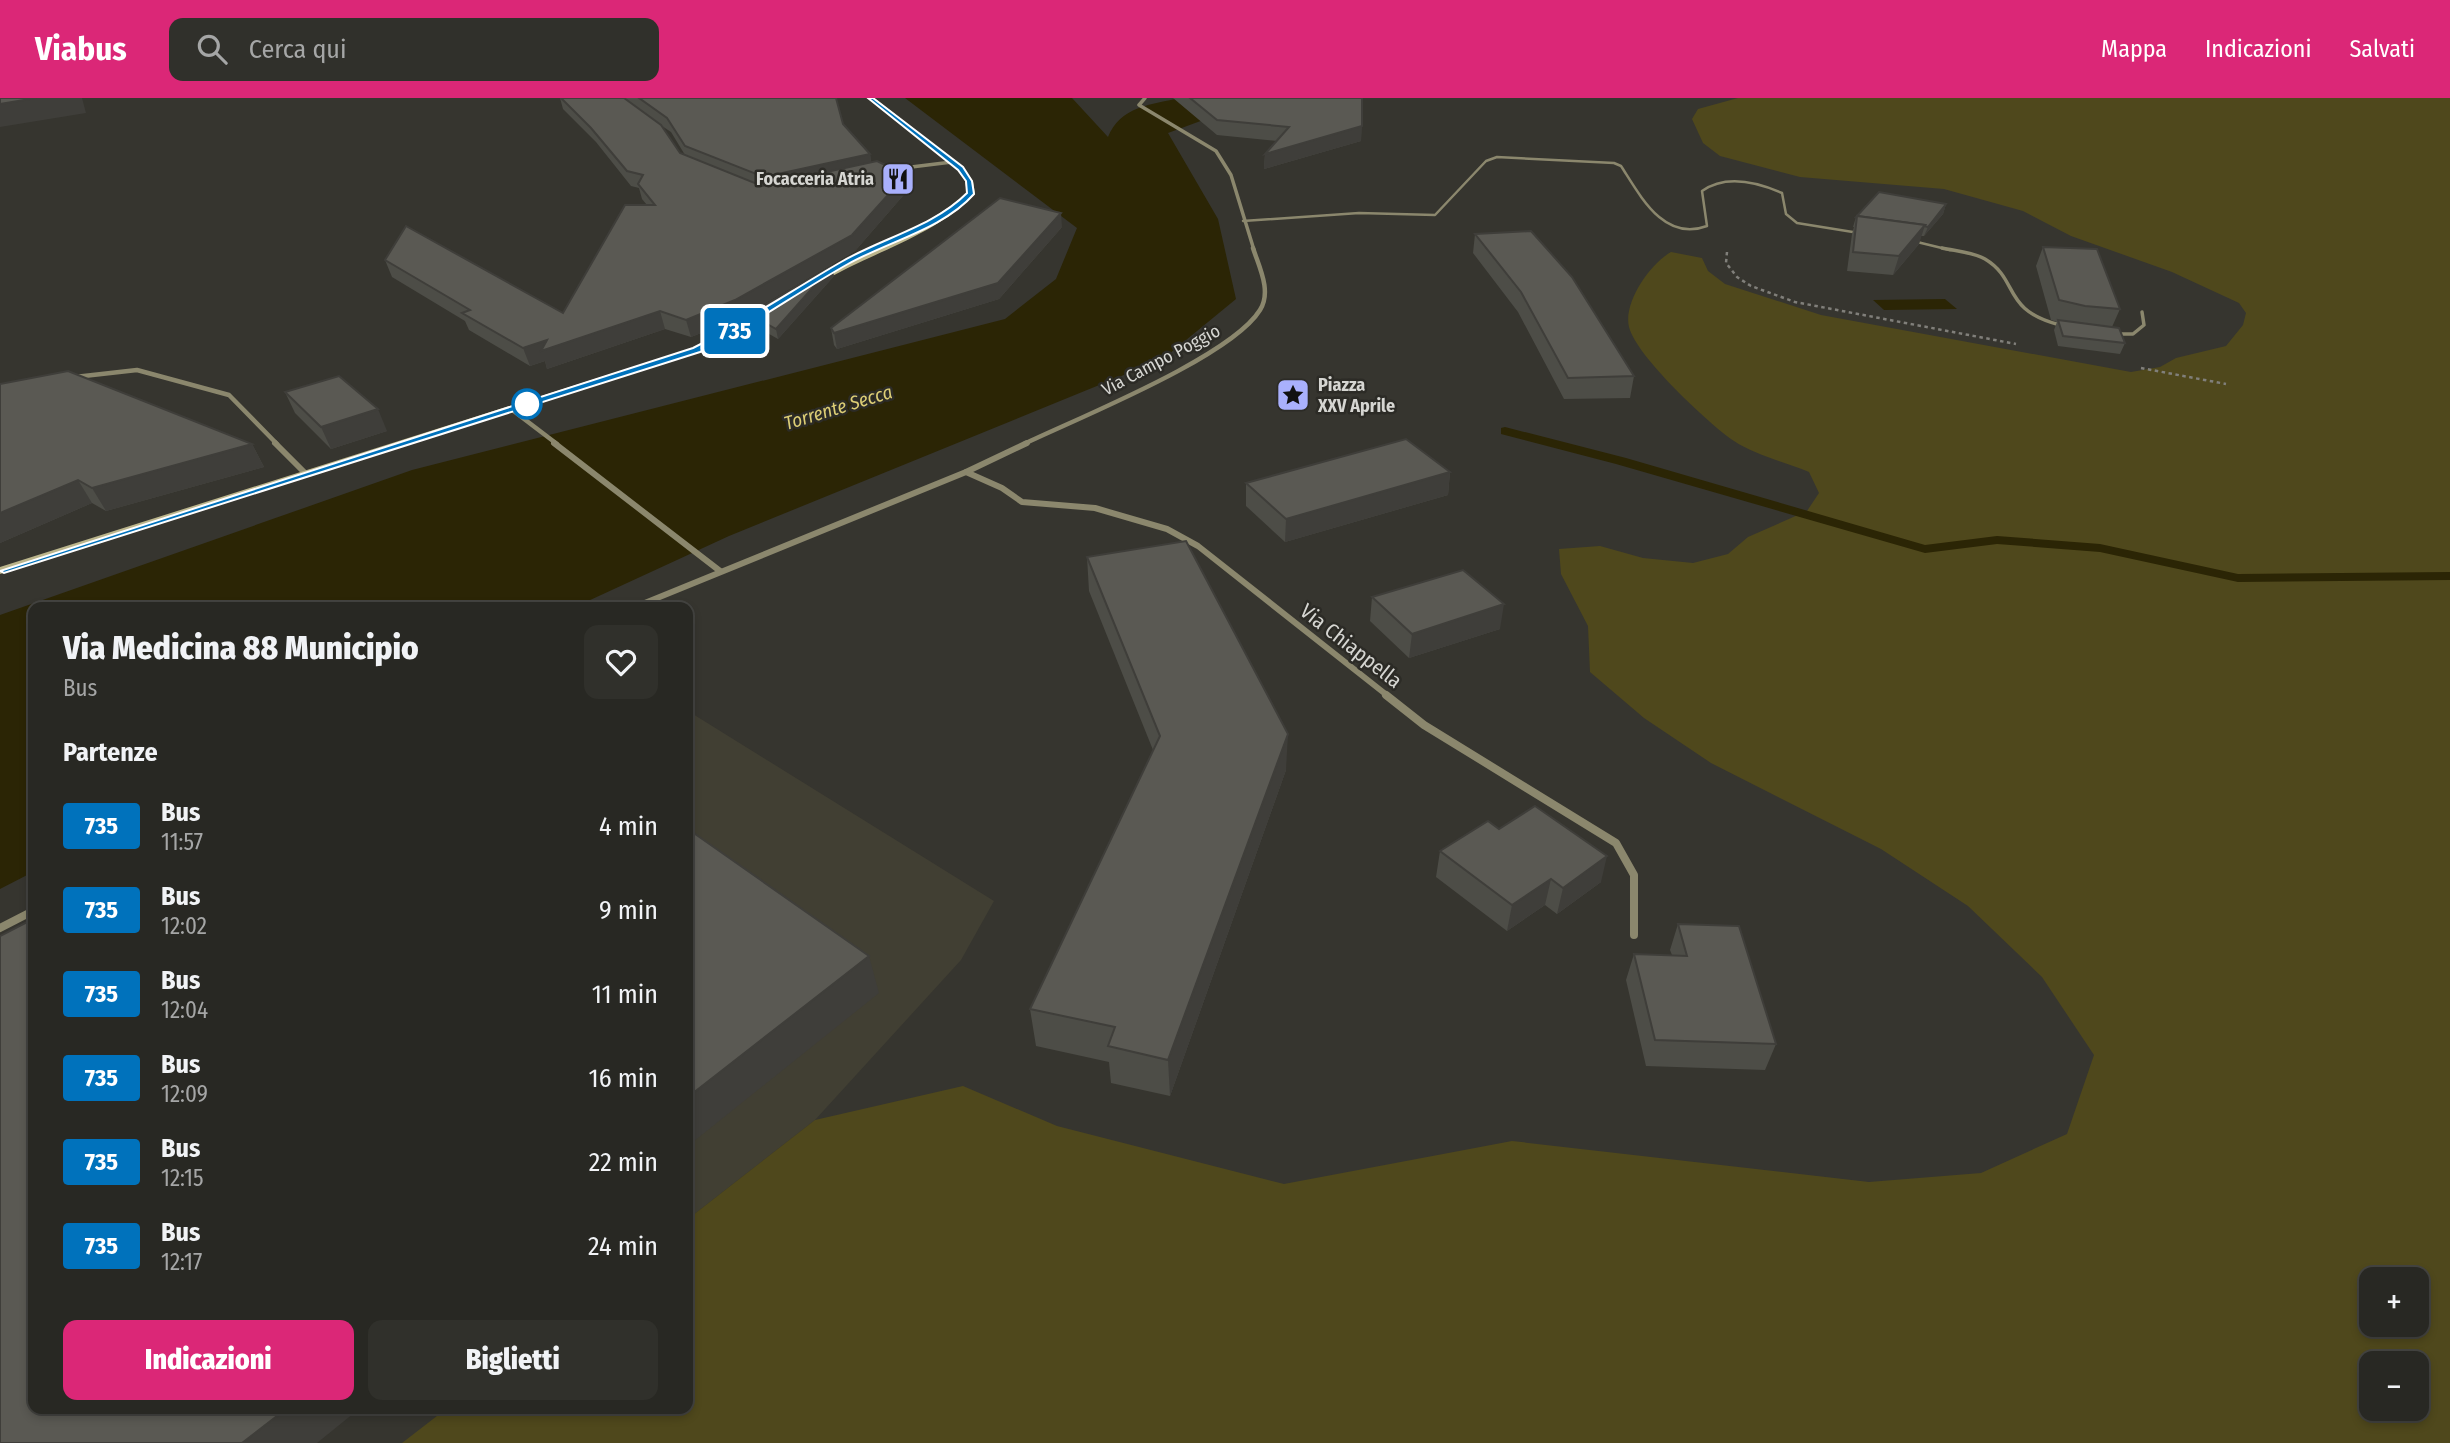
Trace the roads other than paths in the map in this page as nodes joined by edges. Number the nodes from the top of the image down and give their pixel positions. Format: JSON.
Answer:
{"nodes":[{"id":1,"x":870,"y":98,"type":"edge"},
{"id":2,"x":1141,"y":99,"type":"edge"},
{"id":3,"x":952,"y":162,"type":"junction"},
{"id":4,"x":876,"y":172,"type":"edge"},
{"id":5,"x":1243,"y":221,"type":"junction"},
{"id":6,"x":1859,"y":233,"type":"edge"},
{"id":7,"x":1911,"y":241,"type":"edge"},
{"id":8,"x":802,"y":290,"type":"edge"},
{"id":9,"x":781,"y":303,"type":"edge"},
{"id":10,"x":2142,"y":312,"type":"dead end"},
{"id":11,"x":2071,"y":329,"type":"edge"},
{"id":12,"x":2107,"y":334,"type":"edge"},
{"id":13,"x":63,"y":379,"type":"edge"},
{"id":14,"x":511,"y":409,"type":"junction"},
{"id":15,"x":304,"y":472,"type":"junction"},
{"id":16,"x":967,"y":472,"type":"junction"},
{"id":17,"x":0,"y":571,"type":"edge"},
{"id":18,"x":720,"y":571,"type":"junction"},
{"id":19,"x":647,"y":602,"type":"edge"},
{"id":20,"x":28,"y":914,"type":"edge"},
{"id":21,"x":0,"y":928,"type":"edge"},
{"id":22,"x":1634,"y":935,"type":"dead end"}],
"edges":[{"from":1,"to":3,"type":"main road"},
{"from":2,"to":5,"type":"street","name":"Via Campo Poggio"},
{"from":3,"to":4,"type":"street"},
{"from":3,"to":8,"type":"main road"},
{"from":5,"to":6,"type":"lane"},
{"from":5,"to":16,"type":"street","name":"Via Campo Poggio"},
{"from":7,"to":11,"type":"lane"},
{"from":9,"to":14,"type":"main road"},
{"from":10,"to":12,"type":"lane"},
{"from":13,"to":15,"type":"street"},
{"from":14,"to":15,"type":"main road"},
{"from":14,"to":18,"type":"street"},
{"from":15,"to":17,"type":"main road"},
{"from":16,"to":18,"type":"street","name":"Via Campo Poggio"},
{"from":16,"to":22,"type":"street","name":"Via Chiappella"},
{"from":18,"to":19,"type":"street","name":"Via Campo Poggio"},
{"from":20,"to":21,"type":"street"}]}
